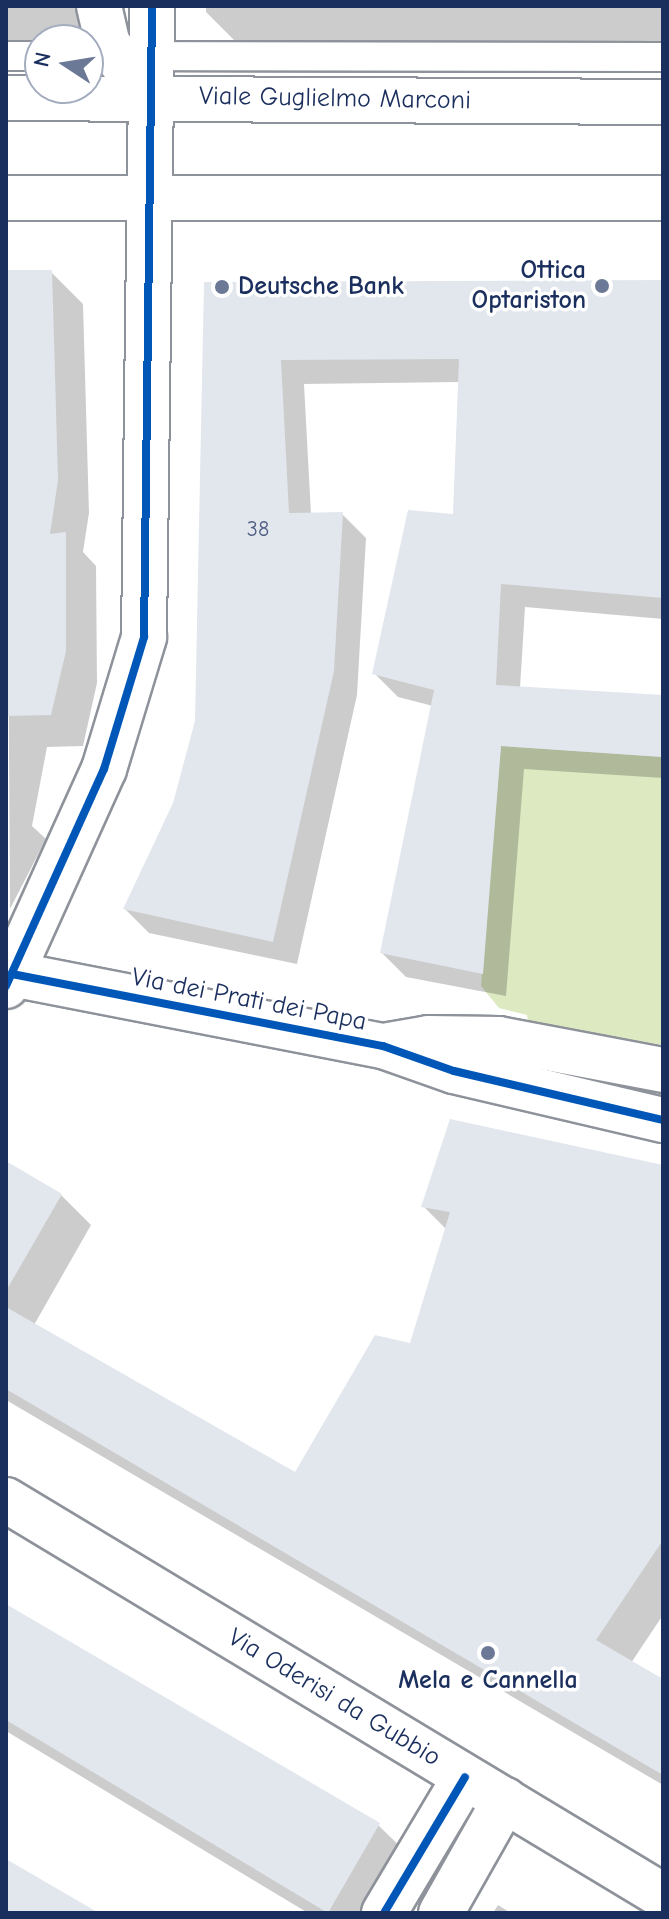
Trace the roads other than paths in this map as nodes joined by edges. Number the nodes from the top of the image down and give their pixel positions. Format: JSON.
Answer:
{"nodes":[{"id":1,"x":99,"y":6,"type":"edge"},
{"id":2,"x":152,"y":6,"type":"edge"},
{"id":3,"x":663,"y":57,"type":"edge"},
{"id":4,"x":126,"y":66,"type":"edge"},
{"id":5,"x":6,"y":98,"type":"edge"},
{"id":6,"x":663,"y":102,"type":"edge"},
{"id":7,"x":151,"y":197,"type":"junction"},
{"id":8,"x":6,"y":198,"type":"edge"},
{"id":9,"x":663,"y":198,"type":"edge"},
{"id":10,"x":9,"y":980,"type":"edge"},
{"id":11,"x":383,"y":1046,"type":"junction"},
{"id":12,"x":663,"y":1070,"type":"edge"},
{"id":13,"x":663,"y":1120,"type":"edge"},
{"id":14,"x":6,"y":1500,"type":"edge"},
{"id":15,"x":465,"y":1777,"type":"junction"},
{"id":16,"x":505,"y":1800,"type":"junction"},
{"id":17,"x":663,"y":1896,"type":"edge"},
{"id":18,"x":384,"y":1913,"type":"edge"},
{"id":19,"x":441,"y":1913,"type":"edge"}],
"edges":[{"from":1,"to":4,"type":"street"},
{"from":2,"to":4,"type":"street"},
{"from":3,"to":4,"type":"lane","name":"Viale Guglielmo Marconi"},
{"from":4,"to":5,"type":"street","name":"Viale Guglielmo Marconi"},
{"from":4,"to":6,"type":"street","name":"Viale Guglielmo Marconi"},
{"from":4,"to":7,"type":"street"},
{"from":7,"to":8,"type":"street"},
{"from":7,"to":9,"type":"street"},
{"from":7,"to":10,"type":"street"},
{"from":10,"to":11,"type":"street","name":"Via dei Prati dei Papa"},
{"from":11,"to":12,"type":"street","name":"Via dei Prati dei Papa"},
{"from":11,"to":13,"type":"street","name":"Via dei Prati dei Papa"},
{"from":14,"to":15,"type":"street","name":"Via Oderisi da Gubbio"},
{"from":15,"to":16,"type":"street","name":"Via Oderisi da Gubbio"},
{"from":15,"to":18,"type":"street"},
{"from":16,"to":17,"type":"street","name":"Via Oderisi da Gubbio"},
{"from":16,"to":19,"type":"street"}]}
